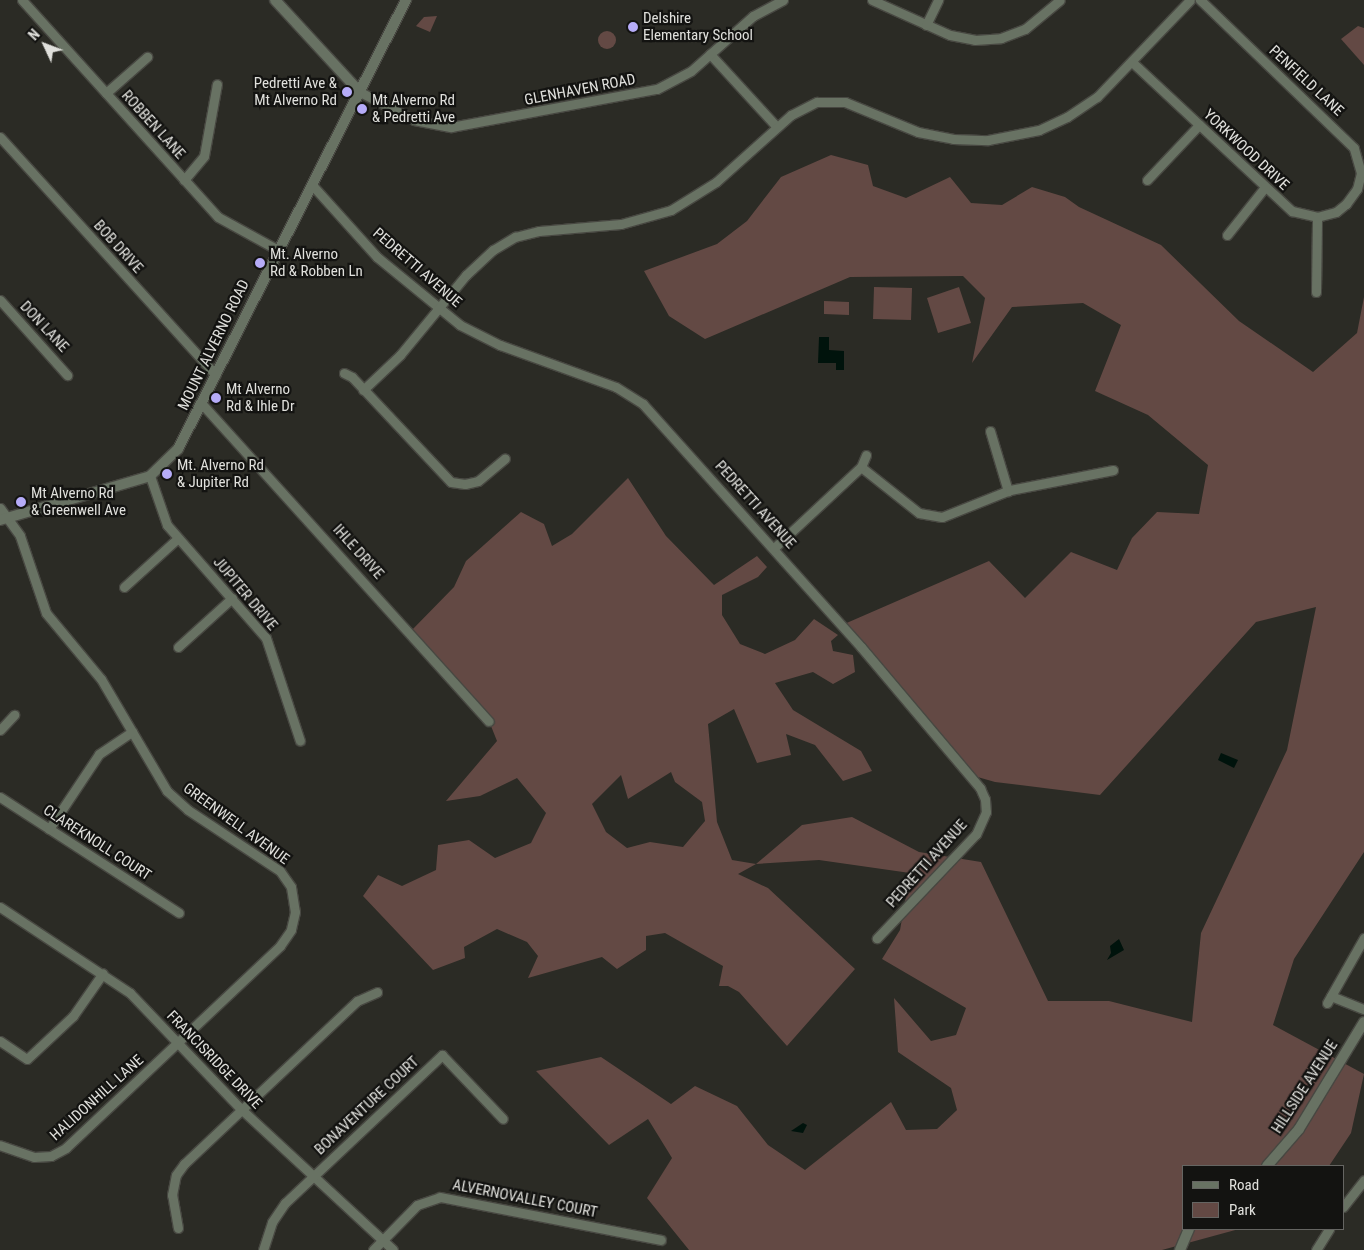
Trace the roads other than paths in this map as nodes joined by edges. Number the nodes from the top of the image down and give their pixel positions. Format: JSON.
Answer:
{"nodes":[{"id":1,"x":22,"y":0,"type":"edge"},
{"id":2,"x":275,"y":0,"type":"edge"},
{"id":3,"x":406,"y":0,"type":"edge"},
{"id":4,"x":783,"y":0,"type":"edge"},
{"id":5,"x":872,"y":0,"type":"edge"},
{"id":6,"x":938,"y":0,"type":"edge"},
{"id":7,"x":1060,"y":0,"type":"edge"},
{"id":8,"x":1190,"y":0,"type":"edge"},
{"id":9,"x":1200,"y":0,"type":"edge"},
{"id":10,"x":926,"y":24,"type":"junction"},
{"id":11,"x":710,"y":54,"type":"junction"},
{"id":12,"x":148,"y":57,"type":"dead end"},
{"id":13,"x":1132,"y":62,"type":"junction"},
{"id":14,"x":217,"y":84,"type":"dead end"},
{"id":15,"x":360,"y":92,"type":"junction"},
{"id":16,"x":106,"y":93,"type":"junction"},
{"id":17,"x":1199,"y":125,"type":"junction"},
{"id":18,"x":777,"y":127,"type":"junction"},
{"id":19,"x":0,"y":137,"type":"edge"},
{"id":20,"x":184,"y":180,"type":"junction"},
{"id":21,"x":1147,"y":180,"type":"dead end"},
{"id":22,"x":312,"y":186,"type":"junction"},
{"id":23,"x":1265,"y":187,"type":"junction"},
{"id":24,"x":1318,"y":217,"type":"junction"},
{"id":25,"x":1227,"y":235,"type":"dead end"},
{"id":26,"x":278,"y":250,"type":"junction"},
{"id":27,"x":1316,"y":292,"type":"dead end"},
{"id":28,"x":0,"y":300,"type":"edge"},
{"id":29,"x":439,"y":307,"type":"junction"},
{"id":30,"x":344,"y":373,"type":"dead end"},
{"id":31,"x":67,"y":374,"type":"dead end"},
{"id":32,"x":216,"y":375,"type":"junction"},
{"id":33,"x":363,"y":390,"type":"junction"},
{"id":34,"x":203,"y":404,"type":"junction"},
{"id":35,"x":990,"y":431,"type":"dead end"},
{"id":36,"x":866,"y":455,"type":"dead end"},
{"id":37,"x":505,"y":458,"type":"dead end"},
{"id":38,"x":861,"y":467,"type":"junction"},
{"id":39,"x":1113,"y":470,"type":"dead end"},
{"id":40,"x":150,"y":476,"type":"junction"},
{"id":41,"x":1008,"y":491,"type":"junction"},
{"id":42,"x":0,"y":508,"type":"edge"},
{"id":43,"x":4,"y":518,"type":"edge"},
{"id":44,"x":178,"y":538,"type":"junction"},
{"id":45,"x":774,"y":548,"type":"junction"},
{"id":46,"x":124,"y":587,"type":"dead end"},
{"id":47,"x":232,"y":598,"type":"junction"},
{"id":48,"x":178,"y":647,"type":"dead end"},
{"id":49,"x":14,"y":715,"type":"dead end"},
{"id":50,"x":489,"y":721,"type":"dead end"},
{"id":51,"x":0,"y":730,"type":"edge"},
{"id":52,"x":132,"y":732,"type":"junction"},
{"id":53,"x":300,"y":741,"type":"dead end"},
{"id":54,"x":0,"y":797,"type":"edge"},
{"id":55,"x":49,"y":829,"type":"junction"},
{"id":56,"x":0,"y":907,"type":"edge"},
{"id":57,"x":179,"y":913,"type":"dead end"},
{"id":58,"x":877,"y":938,"type":"dead end"},
{"id":59,"x":1364,"y":938,"type":"edge"},
{"id":60,"x":103,"y":973,"type":"junction"},
{"id":61,"x":377,"y":992,"type":"dead end"},
{"id":62,"x":1364,"y":1009,"type":"edge"},
{"id":63,"x":1364,"y":1022,"type":"edge"},
{"id":64,"x":0,"y":1041,"type":"edge"},
{"id":65,"x":178,"y":1043,"type":"junction"},
{"id":66,"x":241,"y":1110,"type":"junction"},
{"id":67,"x":503,"y":1119,"type":"dead end"},
{"id":68,"x":0,"y":1145,"type":"edge"},
{"id":69,"x":1268,"y":1165,"type":"edge"},
{"id":70,"x":315,"y":1174,"type":"junction"},
{"id":71,"x":1364,"y":1180,"type":"edge"},
{"id":72,"x":1344,"y":1206,"type":"edge"},
{"id":73,"x":178,"y":1228,"type":"dead end"},
{"id":74,"x":1189,"y":1230,"type":"edge"},
{"id":75,"x":1328,"y":1230,"type":"edge"},
{"id":76,"x":382,"y":1240,"type":"junction"},
{"id":77,"x":661,"y":1240,"type":"dead end"},
{"id":78,"x":264,"y":1250,"type":"edge"},
{"id":79,"x":373,"y":1250,"type":"edge"},
{"id":80,"x":393,"y":1250,"type":"edge"},
{"id":81,"x":1180,"y":1250,"type":"edge"},
{"id":82,"x":1316,"y":1250,"type":"edge"}],
"edges":[{"from":1,"to":16,"type":"street","name":"ROBBEN LANE"},
{"from":2,"to":15,"type":"street"},
{"from":3,"to":15,"type":"street","name":"MOUNT ALVERNO ROAD"},
{"from":4,"to":11,"type":"street","name":"GLENHAVEN ROAD"},
{"from":5,"to":10,"type":"street"},
{"from":6,"to":10,"type":"street"},
{"from":7,"to":10,"type":"street"},
{"from":8,"to":13,"type":"street"},
{"from":9,"to":24,"type":"street","name":"PENFIELD LANE"},
{"from":11,"to":15,"type":"street","name":"GLENHAVEN ROAD"},
{"from":11,"to":18,"type":"street"},
{"from":12,"to":16,"type":"street"},
{"from":13,"to":17,"type":"street","name":"YORKWOOD DRIVE"},
{"from":13,"to":18,"type":"street"},
{"from":14,"to":20,"type":"street"},
{"from":15,"to":22,"type":"street","name":"MOUNT ALVERNO ROAD"},
{"from":16,"to":20,"type":"street","name":"ROBBEN LANE"},
{"from":17,"to":21,"type":"street"},
{"from":17,"to":23,"type":"street","name":"YORKWOOD DRIVE"},
{"from":18,"to":29,"type":"street"},
{"from":19,"to":32,"type":"street","name":"BOB DRIVE"},
{"from":20,"to":26,"type":"street","name":"ROBBEN LANE"},
{"from":22,"to":26,"type":"street","name":"MOUNT ALVERNO ROAD"},
{"from":22,"to":29,"type":"street","name":"PEDRETTI AVENUE"},
{"from":23,"to":24,"type":"street","name":"YORKWOOD DRIVE"},
{"from":23,"to":25,"type":"street"},
{"from":24,"to":27,"type":"street"},
{"from":26,"to":32,"type":"street","name":"MOUNT ALVERNO ROAD"},
{"from":28,"to":31,"type":"street","name":"DON LANE"},
{"from":29,"to":33,"type":"street"},
{"from":29,"to":45,"type":"street","name":"PEDRETTI AVENUE"},
{"from":30,"to":33,"type":"street"},
{"from":32,"to":34,"type":"street","name":"MOUNT ALVERNO ROAD"},
{"from":33,"to":37,"type":"street"},
{"from":34,"to":40,"type":"street","name":"MOUNT ALVERNO ROAD"},
{"from":34,"to":50,"type":"street","name":"IHLE DRIVE"},
{"from":35,"to":41,"type":"street"},
{"from":36,"to":38,"type":"street"},
{"from":38,"to":41,"type":"street"},
{"from":38,"to":45,"type":"street"},
{"from":39,"to":41,"type":"street"},
{"from":40,"to":43,"type":"street","name":"MOUNT ALVERNO ROAD"},
{"from":40,"to":44,"type":"street","name":"JUPITER DRIVE"},
{"from":42,"to":43,"type":"street","name":"GREENWELL AVENUE"},
{"from":43,"to":52,"type":"street","name":"GREENWELL AVENUE"},
{"from":44,"to":46,"type":"street"},
{"from":44,"to":47,"type":"street","name":"JUPITER DRIVE"},
{"from":45,"to":58,"type":"street","name":"PEDRETTI AVENUE"},
{"from":47,"to":48,"type":"street"},
{"from":47,"to":53,"type":"street","name":"JUPITER DRIVE"},
{"from":49,"to":51,"type":"street"},
{"from":52,"to":55,"type":"street"},
{"from":52,"to":65,"type":"street","name":"GREENWELL AVENUE"},
{"from":54,"to":55,"type":"street","name":"CLAREKNOLL COURT"},
{"from":55,"to":57,"type":"street","name":"CLAREKNOLL COURT"},
{"from":56,"to":60,"type":"street","name":"FRANCISRIDGE DRIVE"},
{"from":59,"to":62,"type":"street"},
{"from":60,"to":64,"type":"street"},
{"from":60,"to":65,"type":"street","name":"FRANCISRIDGE DRIVE"},
{"from":61,"to":66,"type":"street"},
{"from":63,"to":69,"type":"street","name":"HILLSIDE AVENUE"},
{"from":65,"to":66,"type":"street","name":"FRANCISRIDGE DRIVE"},
{"from":65,"to":68,"type":"street","name":"HALIDONHILL LANE"},
{"from":66,"to":70,"type":"street","name":"FRANCISRIDGE DRIVE"},
{"from":66,"to":73,"type":"street"},
{"from":67,"to":70,"type":"street","name":"BONAVENTURE COURT"},
{"from":70,"to":76,"type":"street","name":"FRANCISRIDGE DRIVE"},
{"from":70,"to":78,"type":"street","name":"BONAVENTURE COURT"},
{"from":71,"to":72,"type":"street"},
{"from":74,"to":81,"type":"street"},
{"from":75,"to":82,"type":"street"},
{"from":76,"to":77,"type":"street","name":"ALVERNOVALLEY COURT"},
{"from":76,"to":79,"type":"street","name":"ALVERNOVALLEY COURT"},
{"from":76,"to":80,"type":"street","name":"FRANCISRIDGE DRIVE"}]}
